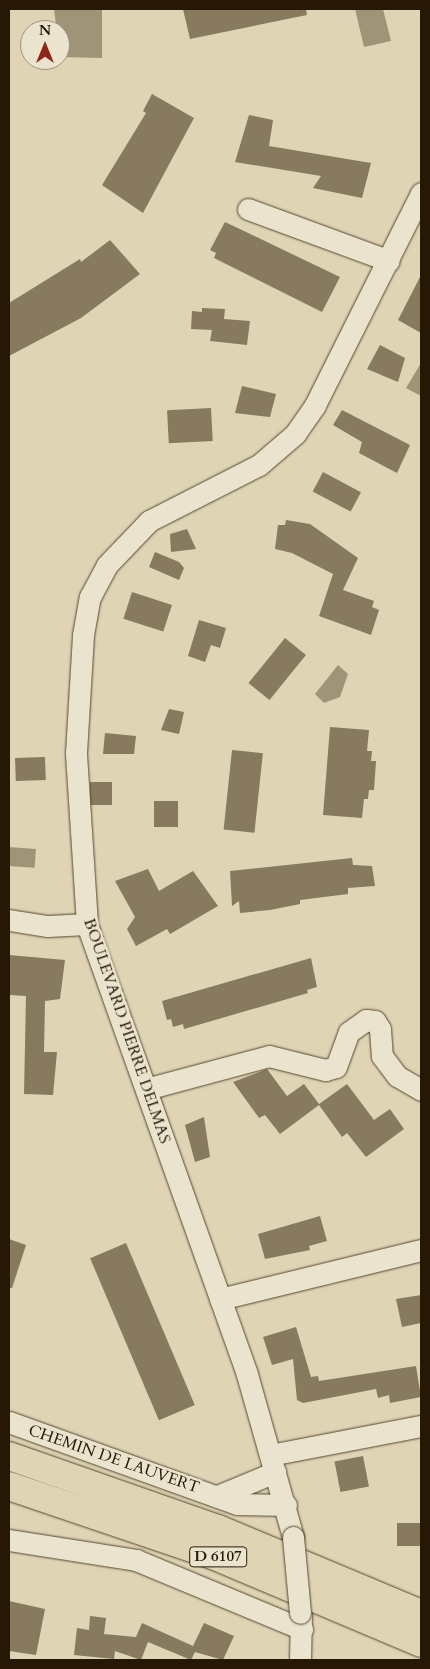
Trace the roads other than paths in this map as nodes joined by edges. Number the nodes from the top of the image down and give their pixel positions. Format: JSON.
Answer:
{"nodes":[{"id":1,"x":421,"y":193,"type":"edge"},
{"id":2,"x":248,"y":208,"type":"dead end"},
{"id":3,"x":389,"y":261,"type":"junction"},
{"id":4,"x":9,"y":920,"type":"edge"},
{"id":5,"x":87,"y":924,"type":"junction"},
{"id":6,"x":146,"y":1089,"type":"junction"},
{"id":7,"x":421,"y":1090,"type":"edge"},
{"id":8,"x":421,"y":1250,"type":"edge"},
{"id":9,"x":220,"y":1299,"type":"junction"},
{"id":10,"x":9,"y":1422,"type":"edge"},
{"id":11,"x":421,"y":1426,"type":"edge"},
{"id":12,"x":9,"y":1456,"type":"edge"},
{"id":13,"x":273,"y":1464,"type":"junction"},
{"id":14,"x":9,"y":1486,"type":"edge"},
{"id":15,"x":220,"y":1496,"type":"junction"},
{"id":16,"x":286,"y":1505,"type":"junction"},
{"id":17,"x":9,"y":1540,"type":"edge"},
{"id":18,"x":421,"y":1614,"type":"edge"},
{"id":19,"x":301,"y":1621,"type":"junction"},
{"id":20,"x":421,"y":1643,"type":"edge"},
{"id":21,"x":300,"y":1660,"type":"edge"}],
"edges":[{"from":1,"to":3,"type":"street","name":"BOULEVARD PIERRE DELMAS"},
{"from":2,"to":3,"type":"street"},
{"from":3,"to":5,"type":"street","name":"BOULEVARD PIERRE DELMAS"},
{"from":4,"to":5,"type":"street"},
{"from":5,"to":6,"type":"street","name":"BOULEVARD PIERRE DELMAS"},
{"from":6,"to":7,"type":"street"},
{"from":6,"to":9,"type":"street","name":"BOULEVARD PIERRE DELMAS"},
{"from":8,"to":9,"type":"street"},
{"from":9,"to":13,"type":"street","name":"BOULEVARD PIERRE DELMAS"},
{"from":10,"to":15,"type":"street","name":"CHEMIN DE LAUVERT"},
{"from":11,"to":13,"type":"street","name":"CHEMIN DE LAUVERT"},
{"from":12,"to":18,"type":"highway","number":"D 6107"},
{"from":13,"to":15,"type":"street","name":"CHEMIN DE LAUVERT"},
{"from":13,"to":16,"type":"street","name":"BOULEVARD PIERRE DELMAS"},
{"from":14,"to":20,"type":"highway","number":"D 6107"},
{"from":15,"to":16,"type":"street","name":"CHEMIN DE LAUVERT"},
{"from":16,"to":19,"type":"street","name":"BOULEVARD PIERRE DELMAS","bridge":true},
{"from":17,"to":19,"type":"street"},
{"from":19,"to":21,"type":"street","name":"BOULEVARD PIERRE DELMAS"}]}
